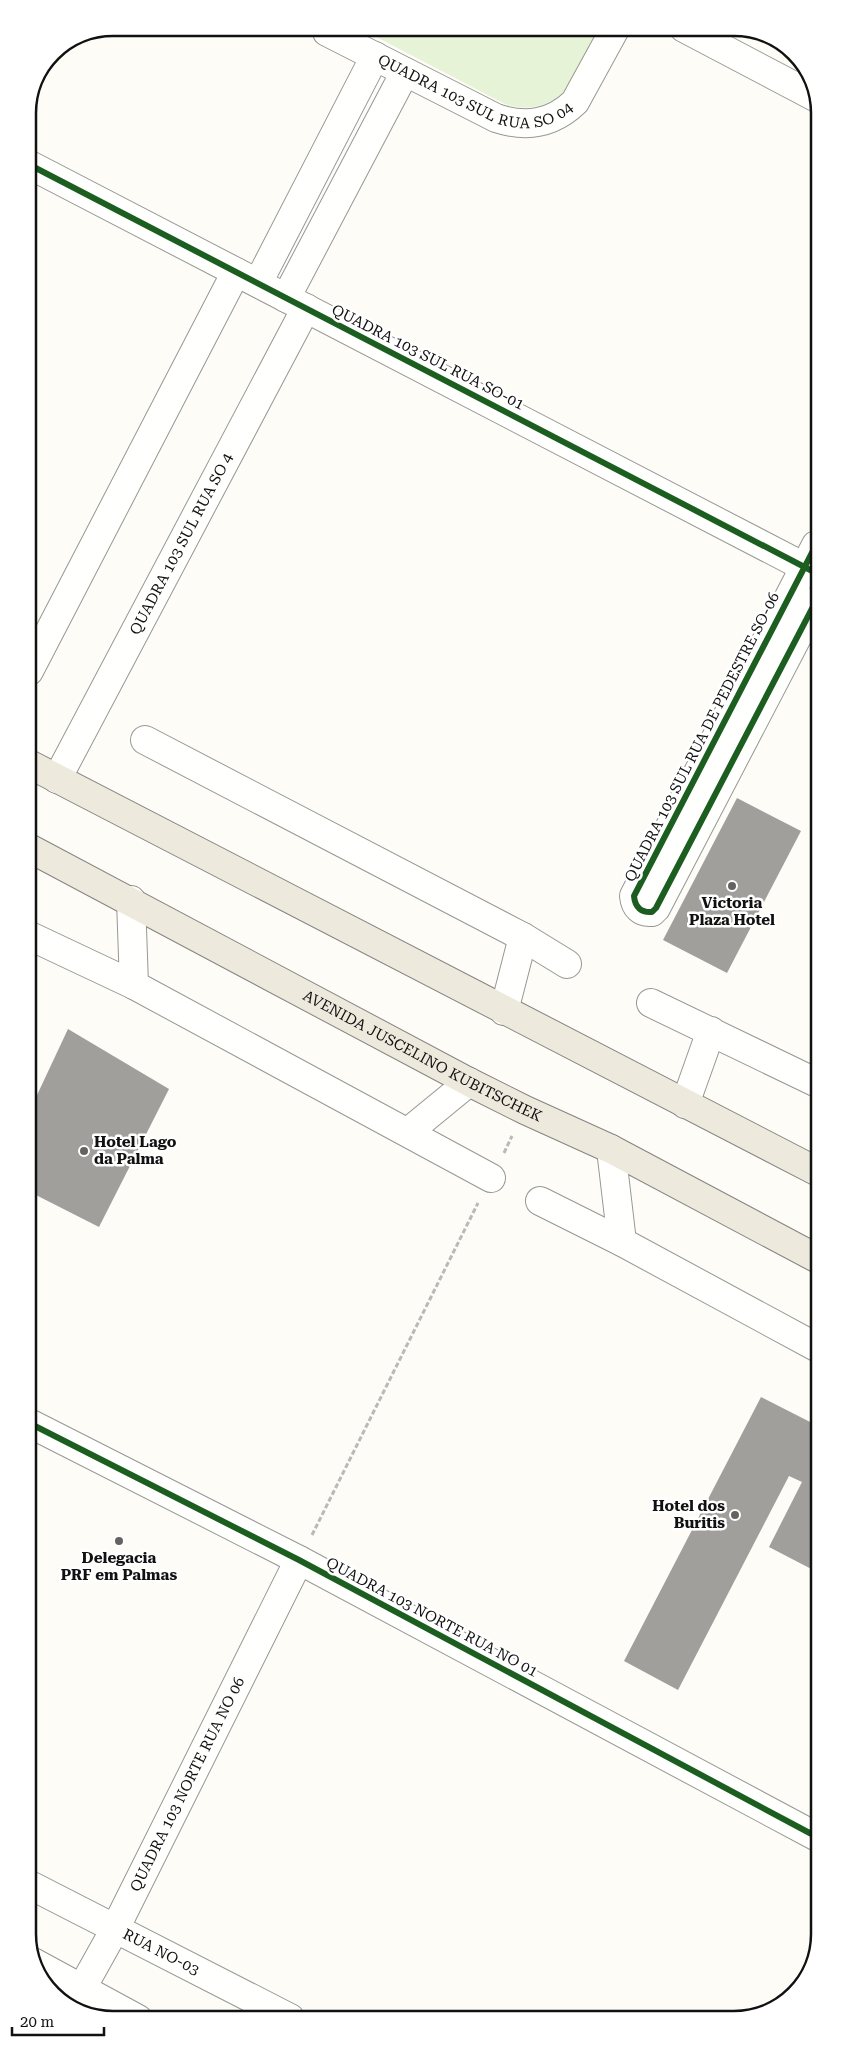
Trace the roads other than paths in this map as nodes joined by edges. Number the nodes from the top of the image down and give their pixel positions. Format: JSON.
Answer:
{"nodes":[{"id":1,"x":335,"y":36,"type":"edge"},
{"id":2,"x":610,"y":36,"type":"edge"},
{"id":3,"x":699,"y":36,"type":"edge"},
{"id":4,"x":375,"y":56,"type":"junction"},
{"id":5,"x":405,"y":72,"type":"junction"},
{"id":6,"x":808,"y":93,"type":"edge"},
{"id":7,"x":36,"y":168,"type":"edge"},
{"id":8,"x":247,"y":277,"type":"junction"},
{"id":9,"x":296,"y":303,"type":"junction"},
{"id":10,"x":811,"y":561,"type":"edge"},
{"id":11,"x":811,"y":564,"type":"edge"},
{"id":12,"x":811,"y":611,"type":"edge"},
{"id":13,"x":36,"y":657,"type":"edge"},
{"id":14,"x":145,"y":740,"type":"dead end"},
{"id":15,"x":36,"y":768,"type":"edge"},
{"id":16,"x":57,"y":779,"type":"junction"},
{"id":17,"x":36,"y":852,"type":"edge"},
{"id":18,"x":130,"y":900,"type":"junction"},
{"id":19,"x":523,"y":937,"type":"junction"},
{"id":20,"x":36,"y":939,"type":"edge"},
{"id":21,"x":567,"y":964,"type":"dead end"},
{"id":22,"x":134,"y":985,"type":"junction"},
{"id":23,"x":651,"y":1003,"type":"dead end"},
{"id":24,"x":504,"y":1011,"type":"junction"},
{"id":25,"x":711,"y":1031,"type":"junction"},
{"id":26,"x":811,"y":1080,"type":"edge"},
{"id":27,"x":469,"y":1082,"type":"junction"},
{"id":28,"x":685,"y":1104,"type":"junction"},
{"id":29,"x":408,"y":1132,"type":"junction"},
{"id":30,"x":611,"y":1149,"type":"junction"},
{"id":31,"x":811,"y":1168,"type":"edge"},
{"id":32,"x":491,"y":1178,"type":"road end"},
{"id":33,"x":540,"y":1201,"type":"dead end"},
{"id":34,"x":622,"y":1242,"type":"junction"},
{"id":35,"x":811,"y":1256,"type":"edge"},
{"id":36,"x":811,"y":1344,"type":"edge"},
{"id":37,"x":36,"y":1427,"type":"edge"},
{"id":38,"x":299,"y":1560,"type":"junction"},
{"id":39,"x":811,"y":1834,"type":"edge"},
{"id":40,"x":36,"y":1888,"type":"edge"},
{"id":41,"x":115,"y":1929,"type":"junction"},
{"id":42,"x":49,"y":1975,"type":"edge"},
{"id":43,"x":77,"y":1998,"type":"edge"},
{"id":44,"x":115,"y":2011,"type":"edge"},
{"id":45,"x":276,"y":2011,"type":"edge"}],
"edges":[{"from":1,"to":4,"type":"street","name":"QUADRA 103 SUL RUA SO 04"},
{"from":2,"to":5,"type":"street","name":"QUADRA 103 SUL RUA SO 04"},
{"from":3,"to":6,"type":"street"},
{"from":4,"to":5,"type":"street","name":"QUADRA 103 SUL RUA SO 04"},
{"from":4,"to":8,"type":"street"},
{"from":5,"to":9,"type":"street","name":"QUADRA 103 SUL RUA SO 4"},
{"from":7,"to":8,"type":"street","name":"QUADRA 103 SUL RUA SO-01"},
{"from":8,"to":9,"type":"street","name":"QUADRA 103 SUL RUA SO-01"},
{"from":8,"to":13,"type":"street"},
{"from":9,"to":10,"type":"street","name":"QUADRA 103 SUL RUA SO-01"},
{"from":9,"to":16,"type":"street","name":"QUADRA 103 SUL RUA SO 4"},
{"from":11,"to":12,"type":"street","name":"QUADRA 103 SUL RUA DE PEDESTRE SO-06"},
{"from":14,"to":19,"type":"street"},
{"from":15,"to":16,"type":"main road"},
{"from":16,"to":24,"type":"main road"},
{"from":17,"to":18,"type":"main road","name":"AVENIDA JUSCELINO KUBITSCHEK"},
{"from":18,"to":22,"type":"street"},
{"from":18,"to":27,"type":"main road","name":"AVENIDA JUSCELINO KUBITSCHEK"},
{"from":19,"to":21,"type":"street"},
{"from":19,"to":24,"type":"street"},
{"from":20,"to":22,"type":"street"},
{"from":22,"to":29,"type":"street"},
{"from":23,"to":25,"type":"street"},
{"from":24,"to":28,"type":"main road"},
{"from":25,"to":26,"type":"street"},
{"from":25,"to":28,"type":"street"},
{"from":27,"to":29,"type":"street"},
{"from":27,"to":30,"type":"main road","name":"AVENIDA JUSCELINO KUBITSCHEK"},
{"from":28,"to":31,"type":"main road"},
{"from":29,"to":32,"type":"street"},
{"from":30,"to":34,"type":"street"},
{"from":30,"to":35,"type":"main road","name":"AVENIDA JUSCELINO KUBITSCHEK"},
{"from":33,"to":34,"type":"street"},
{"from":34,"to":36,"type":"street"},
{"from":37,"to":38,"type":"street","name":"QUADRA 103 NORTE RUA NO 01"},
{"from":38,"to":39,"type":"street","name":"QUADRA 103 NORTE RUA NO 01"},
{"from":38,"to":41,"type":"street","name":"QUADRA 103 NORTE RUA NO 06"},
{"from":40,"to":41,"type":"street","name":"RUA NO-03"},
{"from":41,"to":43,"type":"street","name":"QUADRA 103 NORTE RUA NO 06"},
{"from":41,"to":45,"type":"street","name":"RUA NO-03"},
{"from":42,"to":43,"type":"street"},
{"from":43,"to":44,"type":"street"}]}
